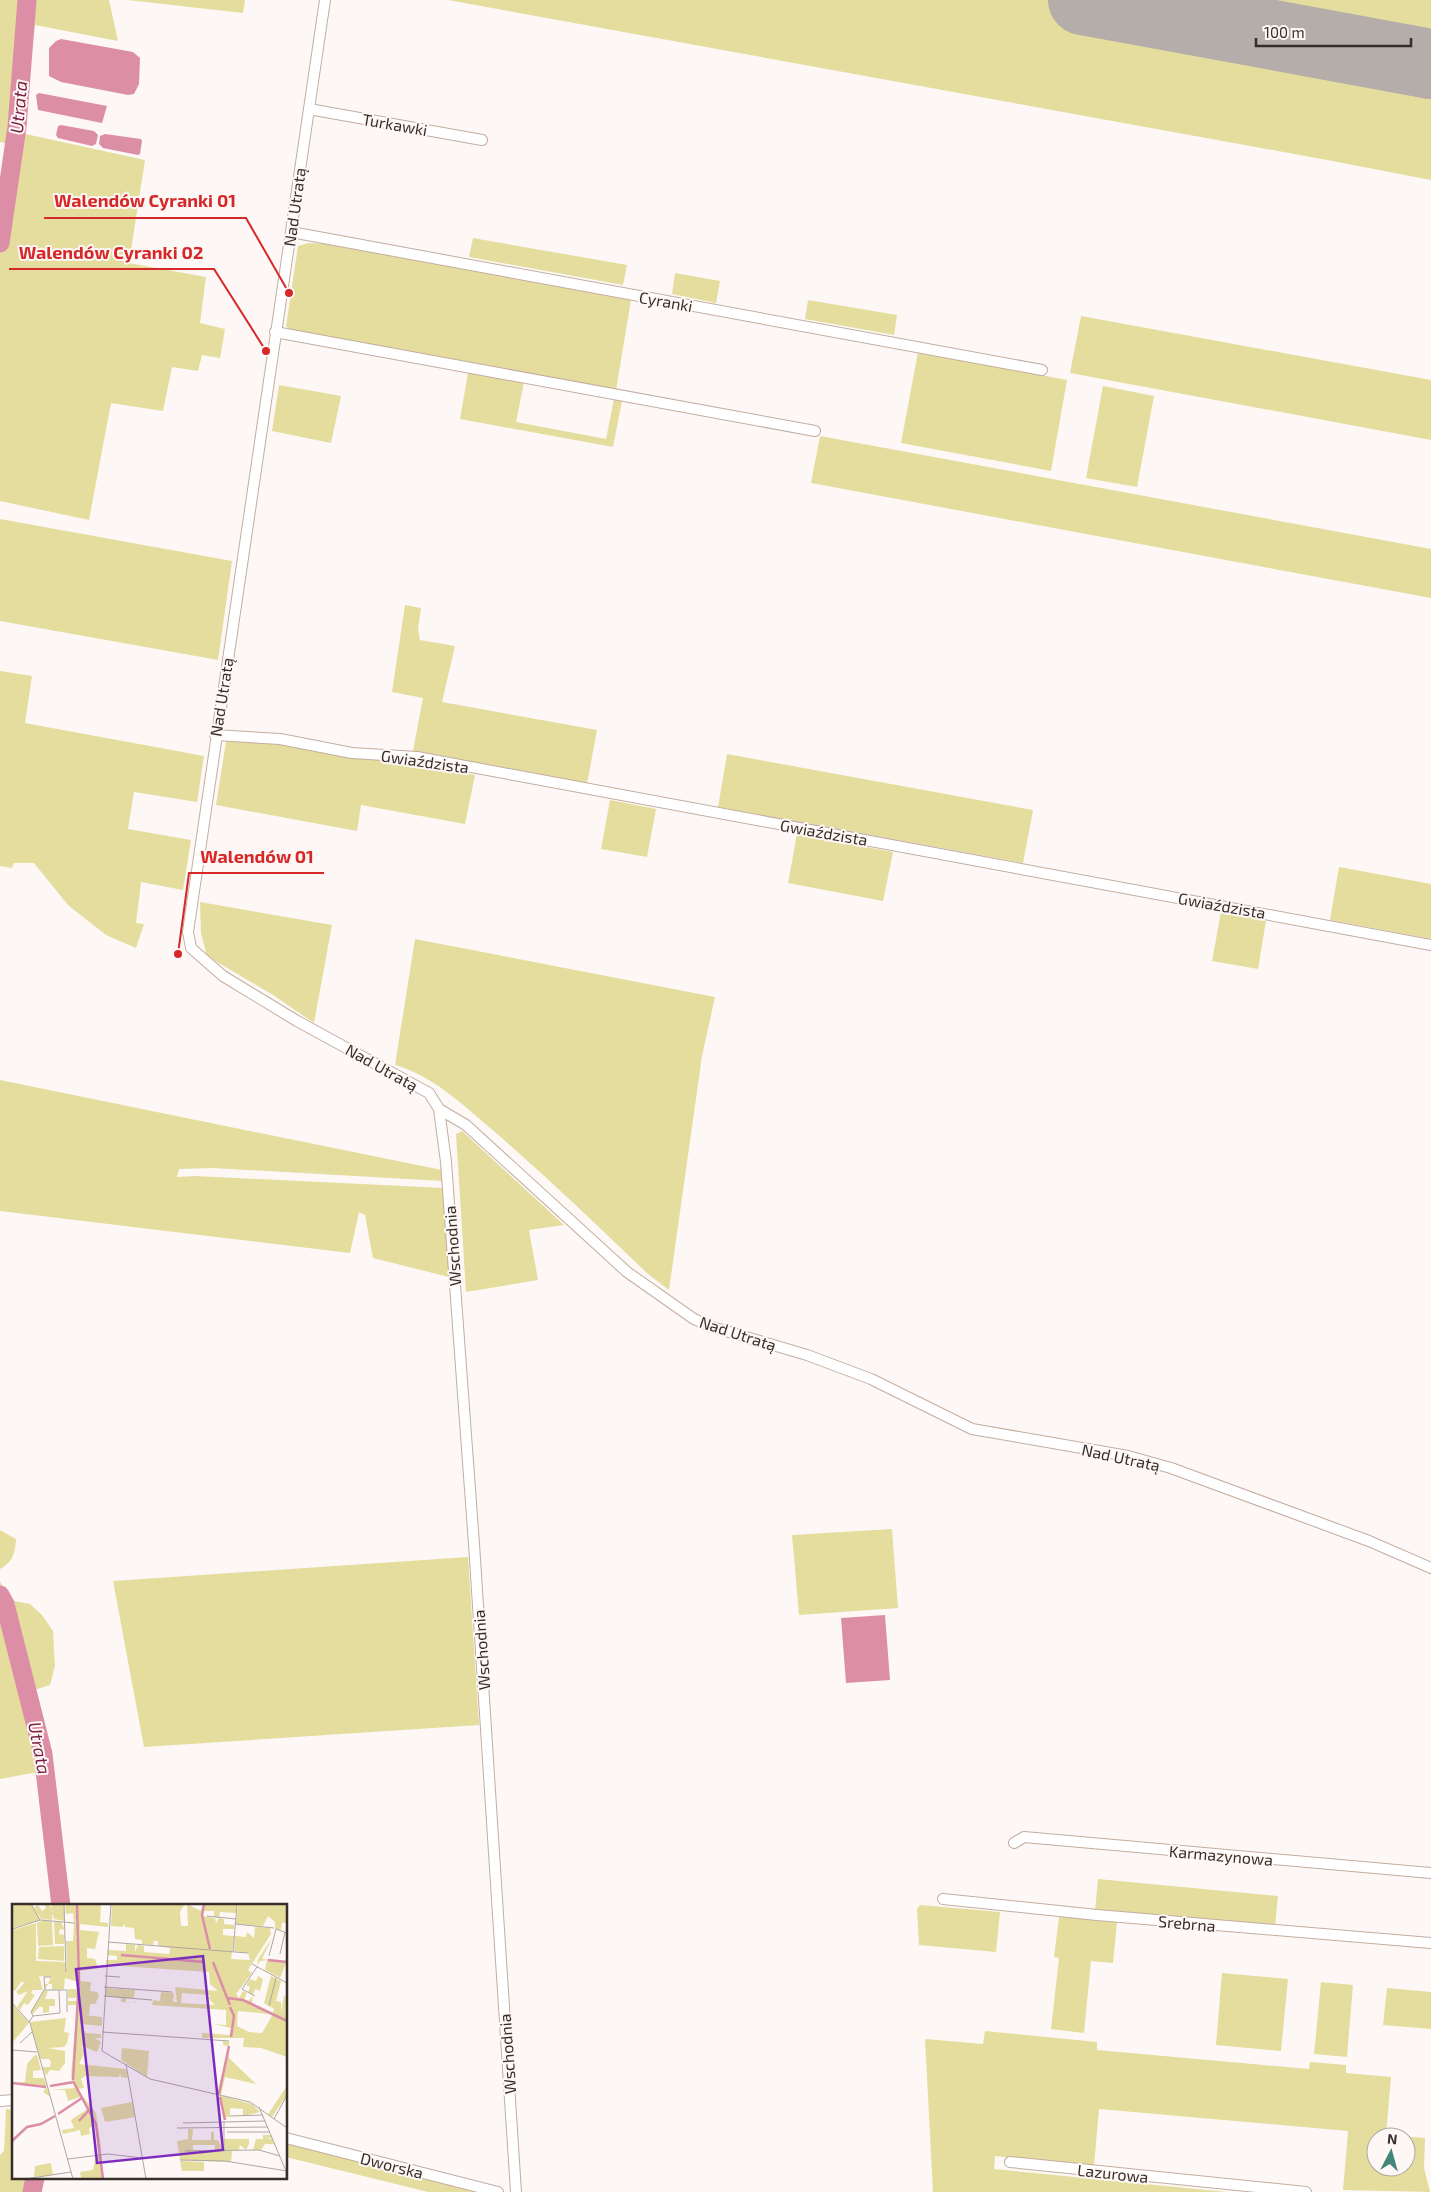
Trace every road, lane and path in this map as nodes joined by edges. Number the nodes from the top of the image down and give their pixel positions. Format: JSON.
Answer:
{"nodes":[{"id":1,"x":325,"y":0,"type":"edge"},
{"id":2,"x":309,"y":109,"type":"junction"},
{"id":3,"x":482,"y":140,"type":"dead end"},
{"id":4,"x":291,"y":232,"type":"junction"},
{"id":5,"x":276,"y":332,"type":"junction"},
{"id":6,"x":1042,"y":370,"type":"dead end"},
{"id":7,"x":815,"y":432,"type":"dead end"},
{"id":8,"x":215,"y":735,"type":"junction"},
{"id":9,"x":1431,"y":945,"type":"edge"},
{"id":10,"x":439,"y":1109,"type":"junction"},
{"id":11,"x":1431,"y":1568,"type":"edge"},
{"id":12,"x":1014,"y":1843,"type":"dead end"},
{"id":13,"x":1431,"y":1874,"type":"edge"},
{"id":14,"x":943,"y":1900,"type":"dead end"},
{"id":15,"x":1431,"y":1943,"type":"edge"},
{"id":16,"x":288,"y":2139,"type":"edge"},
{"id":17,"x":1010,"y":2162,"type":"dead end"},
{"id":18,"x":498,"y":2192,"type":"edge"},
{"id":19,"x":516,"y":2192,"type":"edge"},
{"id":20,"x":1306,"y":2192,"type":"edge"}],
"edges":[{"from":1,"to":2,"type":"street","name":"Nad Utratą"},
{"from":2,"to":3,"type":"street","name":"Turkawki"},
{"from":2,"to":4,"type":"street","name":"Nad Utratą"},
{"from":4,"to":5,"type":"street","name":"Nad Utratą"},
{"from":4,"to":6,"type":"street","name":"Cyranki"},
{"from":5,"to":7,"type":"street"},
{"from":5,"to":8,"type":"street","name":"Nad Utratą"},
{"from":8,"to":9,"type":"street","name":"Gwiaździsta"},
{"from":8,"to":10,"type":"street","name":"Nad Utratą"},
{"from":10,"to":11,"type":"street","name":"Nad Utratą"},
{"from":10,"to":19,"type":"street","name":"Wschodnia"},
{"from":12,"to":13,"type":"street","name":"Karmazynowa"},
{"from":14,"to":15,"type":"street","name":"Srebrna"},
{"from":16,"to":18,"type":"street","name":"Dworska"},
{"from":17,"to":20,"type":"street","name":"Lazurowa"}]}
